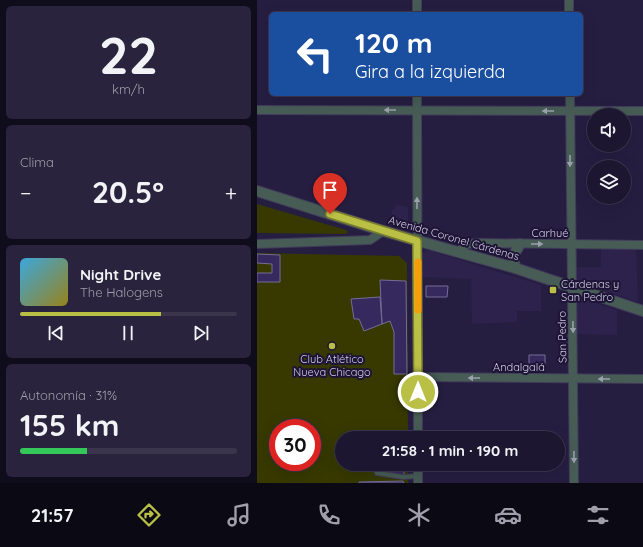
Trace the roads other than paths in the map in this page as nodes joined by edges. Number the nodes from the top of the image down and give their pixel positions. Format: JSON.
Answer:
{"nodes":[{"id":1,"x":417,"y":0,"type":"edge"},
{"id":2,"x":569,"y":0,"type":"edge"},
{"id":3,"x":417,"y":12,"type":"edge"},
{"id":4,"x":569,"y":12,"type":"edge"},
{"id":5,"x":417,"y":96,"type":"edge"},
{"id":6,"x":570,"y":96,"type":"edge"},
{"id":7,"x":257,"y":110,"type":"edge"},
{"id":8,"x":417,"y":110,"type":"junction"},
{"id":9,"x":570,"y":111,"type":"junction"},
{"id":10,"x":643,"y":111,"type":"edge"},
{"id":11,"x":257,"y":191,"type":"edge"},
{"id":12,"x":383,"y":231,"type":"junction"},
{"id":13,"x":417,"y":241,"type":"junction"},
{"id":14,"x":257,"y":244,"type":"edge"},
{"id":15,"x":520,"y":244,"type":"junction"},
{"id":16,"x":571,"y":244,"type":"junction"},
{"id":17,"x":643,"y":245,"type":"edge"},
{"id":18,"x":459,"y":252,"type":"junction"},
{"id":19,"x":515,"y":268,"type":"junction"},
{"id":20,"x":572,"y":288,"type":"junction"},
{"id":21,"x":643,"y":312,"type":"edge"},
{"id":22,"x":418,"y":377,"type":"junction"},
{"id":23,"x":574,"y":379,"type":"junction"},
{"id":24,"x":643,"y":379,"type":"edge"},
{"id":25,"x":418,"y":431,"type":"edge"},
{"id":26,"x":377,"y":471,"type":"edge"},
{"id":27,"x":418,"y":479,"type":"edge"},
{"id":28,"x":574,"y":483,"type":"edge"}],
"edges":[{"from":1,"to":3,"type":"street"},
{"from":2,"to":4,"type":"street"},
{"from":5,"to":8,"type":"street"},
{"from":6,"to":9,"type":"street","name":"San Pedro"},
{"from":8,"to":7,"type":"street","one_way":true},
{"from":9,"to":8,"type":"street","one_way":true},
{"from":13,"to":8,"type":"street","one_way":true},
{"from":9,"to":10,"type":"street"},
{"from":9,"to":16,"type":"street","name":"San Pedro","one_way":true},
{"from":11,"to":12,"type":"street","name":"Avenida Coronel Cárdenas"},
{"from":12,"to":13,"type":"street","name":"Avenida Coronel Cárdenas"},
{"from":12,"to":14,"type":"street"},
{"from":13,"to":18,"type":"street","name":"Avenida Coronel Cárdenas"},
{"from":13,"to":22,"type":"street"},
{"from":15,"to":16,"type":"street","name":"Carhué","one_way":true},
{"from":15,"to":18,"type":"street","name":"Carhué"},
{"from":15,"to":19,"type":"street"},
{"from":16,"to":17,"type":"street","name":"Carhué"},
{"from":16,"to":20,"type":"street","name":"San Pedro"},
{"from":18,"to":19,"type":"street","name":"Avenida Coronel Cárdenas"},
{"from":19,"to":20,"type":"street","name":"Avenida Coronel Cárdenas"},
{"from":20,"to":21,"type":"street","name":"Avenida Coronel Cárdenas"},
{"from":20,"to":23,"type":"street","name":"San Pedro","one_way":true},
{"from":23,"to":22,"type":"street","name":"Andalgalá","one_way":true},
{"from":22,"to":25,"type":"street"},
{"from":24,"to":23,"type":"street","name":"Andalgalá","one_way":true},
{"from":23,"to":28,"type":"street","name":"San Pedro","one_way":true},
{"from":26,"to":27,"type":"lane"}]}
